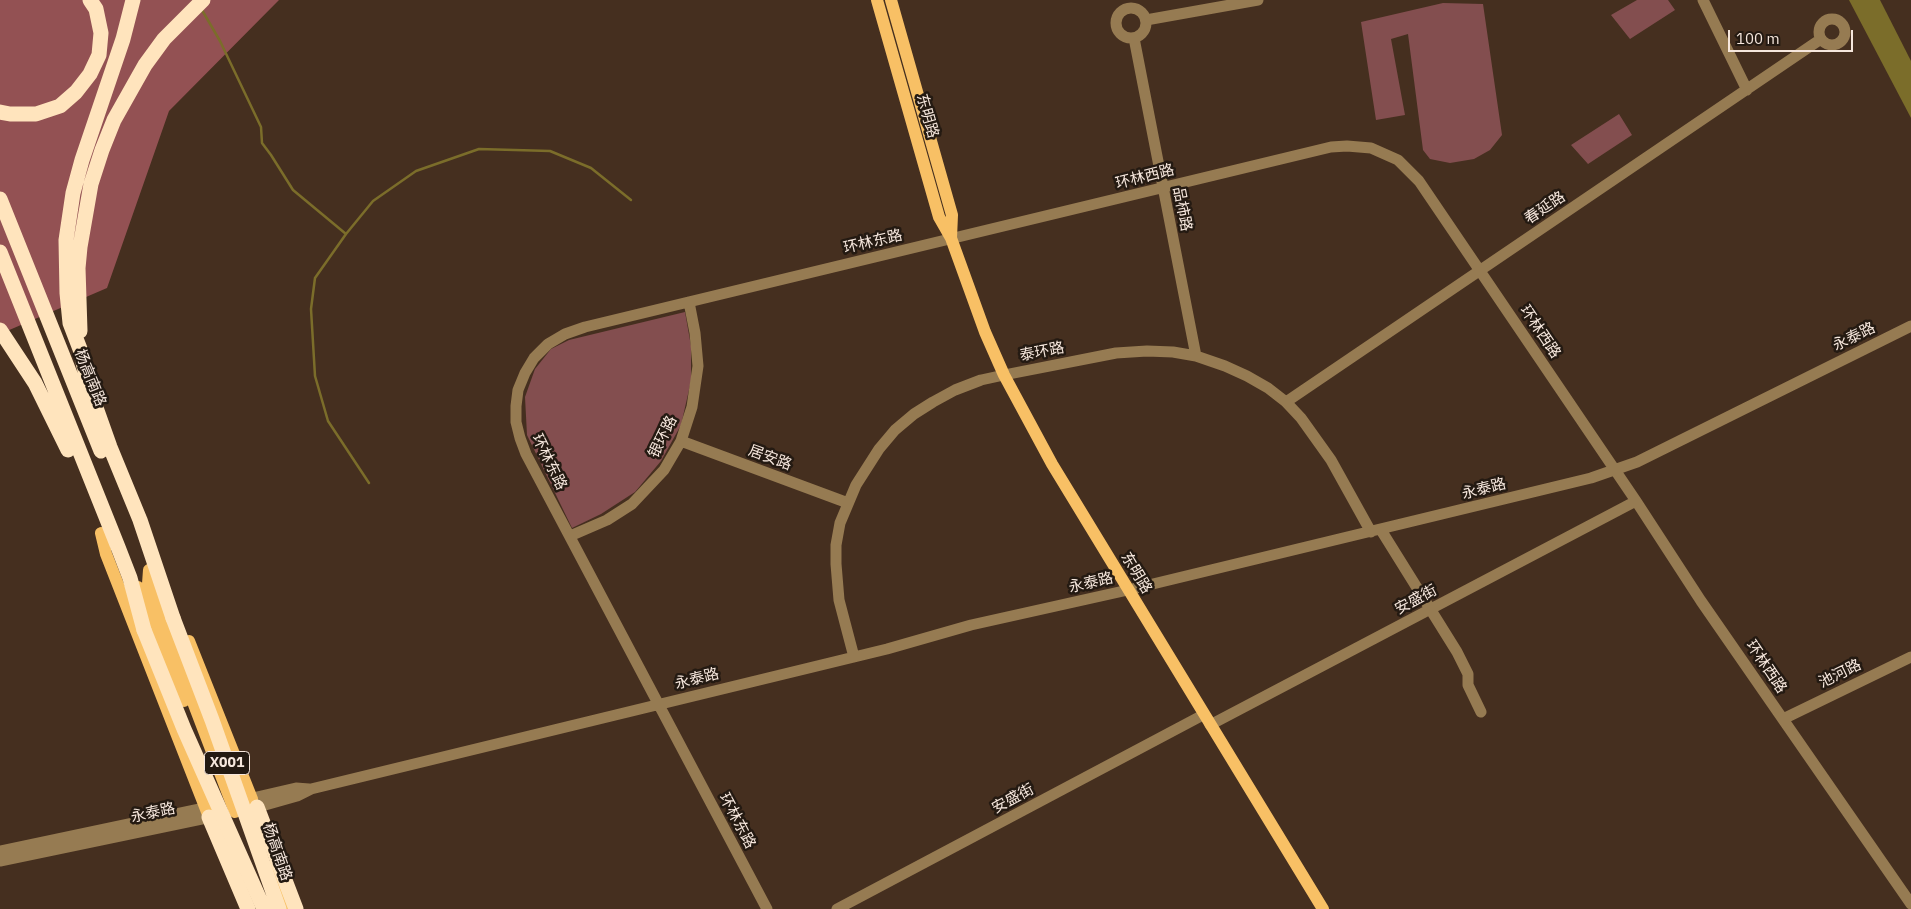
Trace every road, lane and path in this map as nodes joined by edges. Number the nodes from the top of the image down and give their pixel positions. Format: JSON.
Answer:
{"nodes":[{"id":1,"x":90,"y":0,"type":"edge"},
{"id":2,"x":133,"y":0,"type":"edge"},
{"id":3,"x":203,"y":0,"type":"edge"},
{"id":4,"x":877,"y":0,"type":"edge"},
{"id":5,"x":891,"y":0,"type":"edge"},
{"id":6,"x":1258,"y":0,"type":"edge"},
{"id":7,"x":1703,"y":0,"type":"edge"},
{"id":8,"x":1146,"y":20,"type":"junction"},
{"id":9,"x":1134,"y":38,"type":"junction"},
{"id":10,"x":1821,"y":39,"type":"dead end"},
{"id":11,"x":1747,"y":90,"type":"junction"},
{"id":12,"x":0,"y":112,"type":"edge"},
{"id":13,"x":1162,"y":188,"type":"junction"},
{"id":14,"x":0,"y":199,"type":"edge"},
{"id":15,"x":952,"y":238,"type":"junction"},
{"id":16,"x":0,"y":252,"type":"edge"},
{"id":17,"x":1480,"y":270,"type":"junction"},
{"id":18,"x":689,"y":302,"type":"junction"},
{"id":19,"x":1911,"y":326,"type":"edge"},
{"id":20,"x":0,"y":330,"type":"edge"},
{"id":21,"x":0,"y":344,"type":"edge"},
{"id":22,"x":80,"y":349,"type":"junction"},
{"id":23,"x":15,"y":351,"type":"junction"},
{"id":24,"x":1196,"y":356,"type":"junction"},
{"id":25,"x":1004,"y":375,"type":"junction"},
{"id":26,"x":1286,"y":402,"type":"junction"},
{"id":27,"x":681,"y":441,"type":"junction"},
{"id":28,"x":1616,"y":470,"type":"junction"},
{"id":29,"x":1636,"y":501,"type":"junction"},
{"id":30,"x":848,"y":503,"type":"junction"},
{"id":31,"x":1376,"y":531,"type":"junction"},
{"id":32,"x":102,"y":533,"type":"junction"},
{"id":33,"x":570,"y":536,"type":"junction"},
{"id":34,"x":149,"y":570,"type":"junction"},
{"id":35,"x":130,"y":578,"type":"junction"},
{"id":36,"x":1128,"y":590,"type":"junction"},
{"id":37,"x":1431,"y":609,"type":"junction"},
{"id":38,"x":176,"y":617,"type":"junction"},
{"id":39,"x":144,"y":630,"type":"junction"},
{"id":40,"x":854,"y":657,"type":"junction"},
{"id":41,"x":1911,"y":657,"type":"edge"},
{"id":42,"x":658,"y":704,"type":"junction"},
{"id":43,"x":1481,"y":712,"type":"dead end"},
{"id":44,"x":1783,"y":719,"type":"junction"},
{"id":45,"x":1206,"y":720,"type":"junction"},
{"id":46,"x":252,"y":805,"type":"junction"},
{"id":47,"x":230,"y":808,"type":"junction"},
{"id":48,"x":209,"y":814,"type":"junction"},
{"id":49,"x":0,"y":851,"type":"edge"},
{"id":50,"x":0,"y":861,"type":"edge"},
{"id":51,"x":1911,"y":904,"type":"edge"},
{"id":52,"x":292,"y":906,"type":"edge"},
{"id":53,"x":248,"y":909,"type":"edge"},
{"id":54,"x":254,"y":909,"type":"edge"},
{"id":55,"x":264,"y":909,"type":"edge"},
{"id":56,"x":279,"y":909,"type":"edge"},
{"id":57,"x":767,"y":909,"type":"edge"},
{"id":58,"x":838,"y":909,"type":"edge"},
{"id":59,"x":1323,"y":909,"type":"edge"}],
"edges":[{"from":1,"to":12,"type":"highway"},
{"from":2,"to":22,"type":"highway"},
{"from":3,"to":22,"type":"highway"},
{"from":4,"to":15,"type":"main road","name":"东明路"},
{"from":5,"to":15,"type":"main road","name":"东明路"},
{"from":6,"to":8,"type":"street"},
{"from":7,"to":11,"type":"street"},
{"from":8,"to":9,"type":"street"},
{"from":8,"to":9,"type":"street"},
{"from":9,"to":13,"type":"street","name":"品柿路"},
{"from":10,"to":11,"type":"street","name":"春延路"},
{"from":11,"to":17,"type":"street","name":"春延路"},
{"from":13,"to":15,"type":"street","name":"环林西路"},
{"from":13,"to":17,"type":"street","name":"环林西路"},
{"from":13,"to":24,"type":"street","name":"品柿路"},
{"from":14,"to":34,"type":"highway","name":"杨高南路","number":"X001"},
{"from":15,"to":18,"type":"street","name":"环林东路"},
{"from":15,"to":25,"type":"main road","name":"东明路"},
{"from":16,"to":35,"type":"highway","number":"X001"},
{"from":17,"to":26,"type":"street","name":"春延路"},
{"from":17,"to":28,"type":"street","name":"环林西路"},
{"from":18,"to":27,"type":"street","name":"银环路"},
{"from":18,"to":33,"type":"street","name":"环林东路"},
{"from":19,"to":28,"type":"street","name":"永泰路"},
{"from":20,"to":23,"type":"highway"},
{"from":21,"to":23,"type":"highway"},
{"from":22,"to":38,"type":"highway"},
{"from":23,"to":32,"type":"highway"},
{"from":24,"to":25,"type":"street","name":"泰环路"},
{"from":24,"to":26,"type":"street","name":"泰环路"},
{"from":25,"to":30,"type":"street","name":"泰环路"},
{"from":25,"to":36,"type":"main road","name":"东明路"},
{"from":26,"to":31,"type":"street","name":"泰环路"},
{"from":27,"to":30,"type":"street","name":"居安路"},
{"from":27,"to":33,"type":"street","name":"银环路"},
{"from":28,"to":29,"type":"street","name":"环林西路"},
{"from":28,"to":31,"type":"street","name":"永泰路"},
{"from":29,"to":37,"type":"street","name":"安盛街"},
{"from":29,"to":44,"type":"street","name":"环林西路"},
{"from":30,"to":40,"type":"street","name":"泰环路"},
{"from":31,"to":36,"type":"street","name":"永泰路"},
{"from":31,"to":37,"type":"street","name":"泰环路"},
{"from":32,"to":39,"type":"highway"},
{"from":32,"to":48,"type":"main road","number":"X001"},
{"from":33,"to":42,"type":"street","name":"环林东路"},
{"from":34,"to":38,"type":"highway","name":"杨高南路","number":"X001"},
{"from":34,"to":47,"type":"main road","name":"杨高南路","number":"X001"},
{"from":35,"to":39,"type":"highway","number":"X001"},
{"from":35,"to":47,"type":"main road","number":"X001"},
{"from":36,"to":40,"type":"street","name":"永泰路"},
{"from":36,"to":45,"type":"main road","name":"东明路"},
{"from":37,"to":43,"type":"street","name":"泰环路"},
{"from":37,"to":45,"type":"street","name":"安盛街"},
{"from":38,"to":46,"type":"main road","name":"杨高南路","number":"X001"},
{"from":38,"to":56,"type":"highway","name":"杨高南路","number":"X001","bridge":true},
{"from":39,"to":55,"type":"highway","number":"X001","bridge":true},
{"from":40,"to":42,"type":"street","name":"永泰路"},
{"from":41,"to":44,"type":"street","name":"池河路"},
{"from":42,"to":46,"type":"street","name":"永泰路"},
{"from":42,"to":57,"type":"street","name":"环林东路"},
{"from":44,"to":51,"type":"street","name":"环林西路"},
{"from":45,"to":58,"type":"street","name":"安盛街"},
{"from":45,"to":59,"type":"main road","name":"东明路"},
{"from":46,"to":47,"type":"main road","name":"杨高南路"},
{"from":46,"to":52,"type":"highway"},
{"from":47,"to":48,"type":"main road"},
{"from":48,"to":49,"type":"street","name":"永泰路"},
{"from":48,"to":50,"type":"street","name":"永泰路"},
{"from":48,"to":53,"type":"highway"},
{"from":48,"to":54,"type":"main road"}]}
